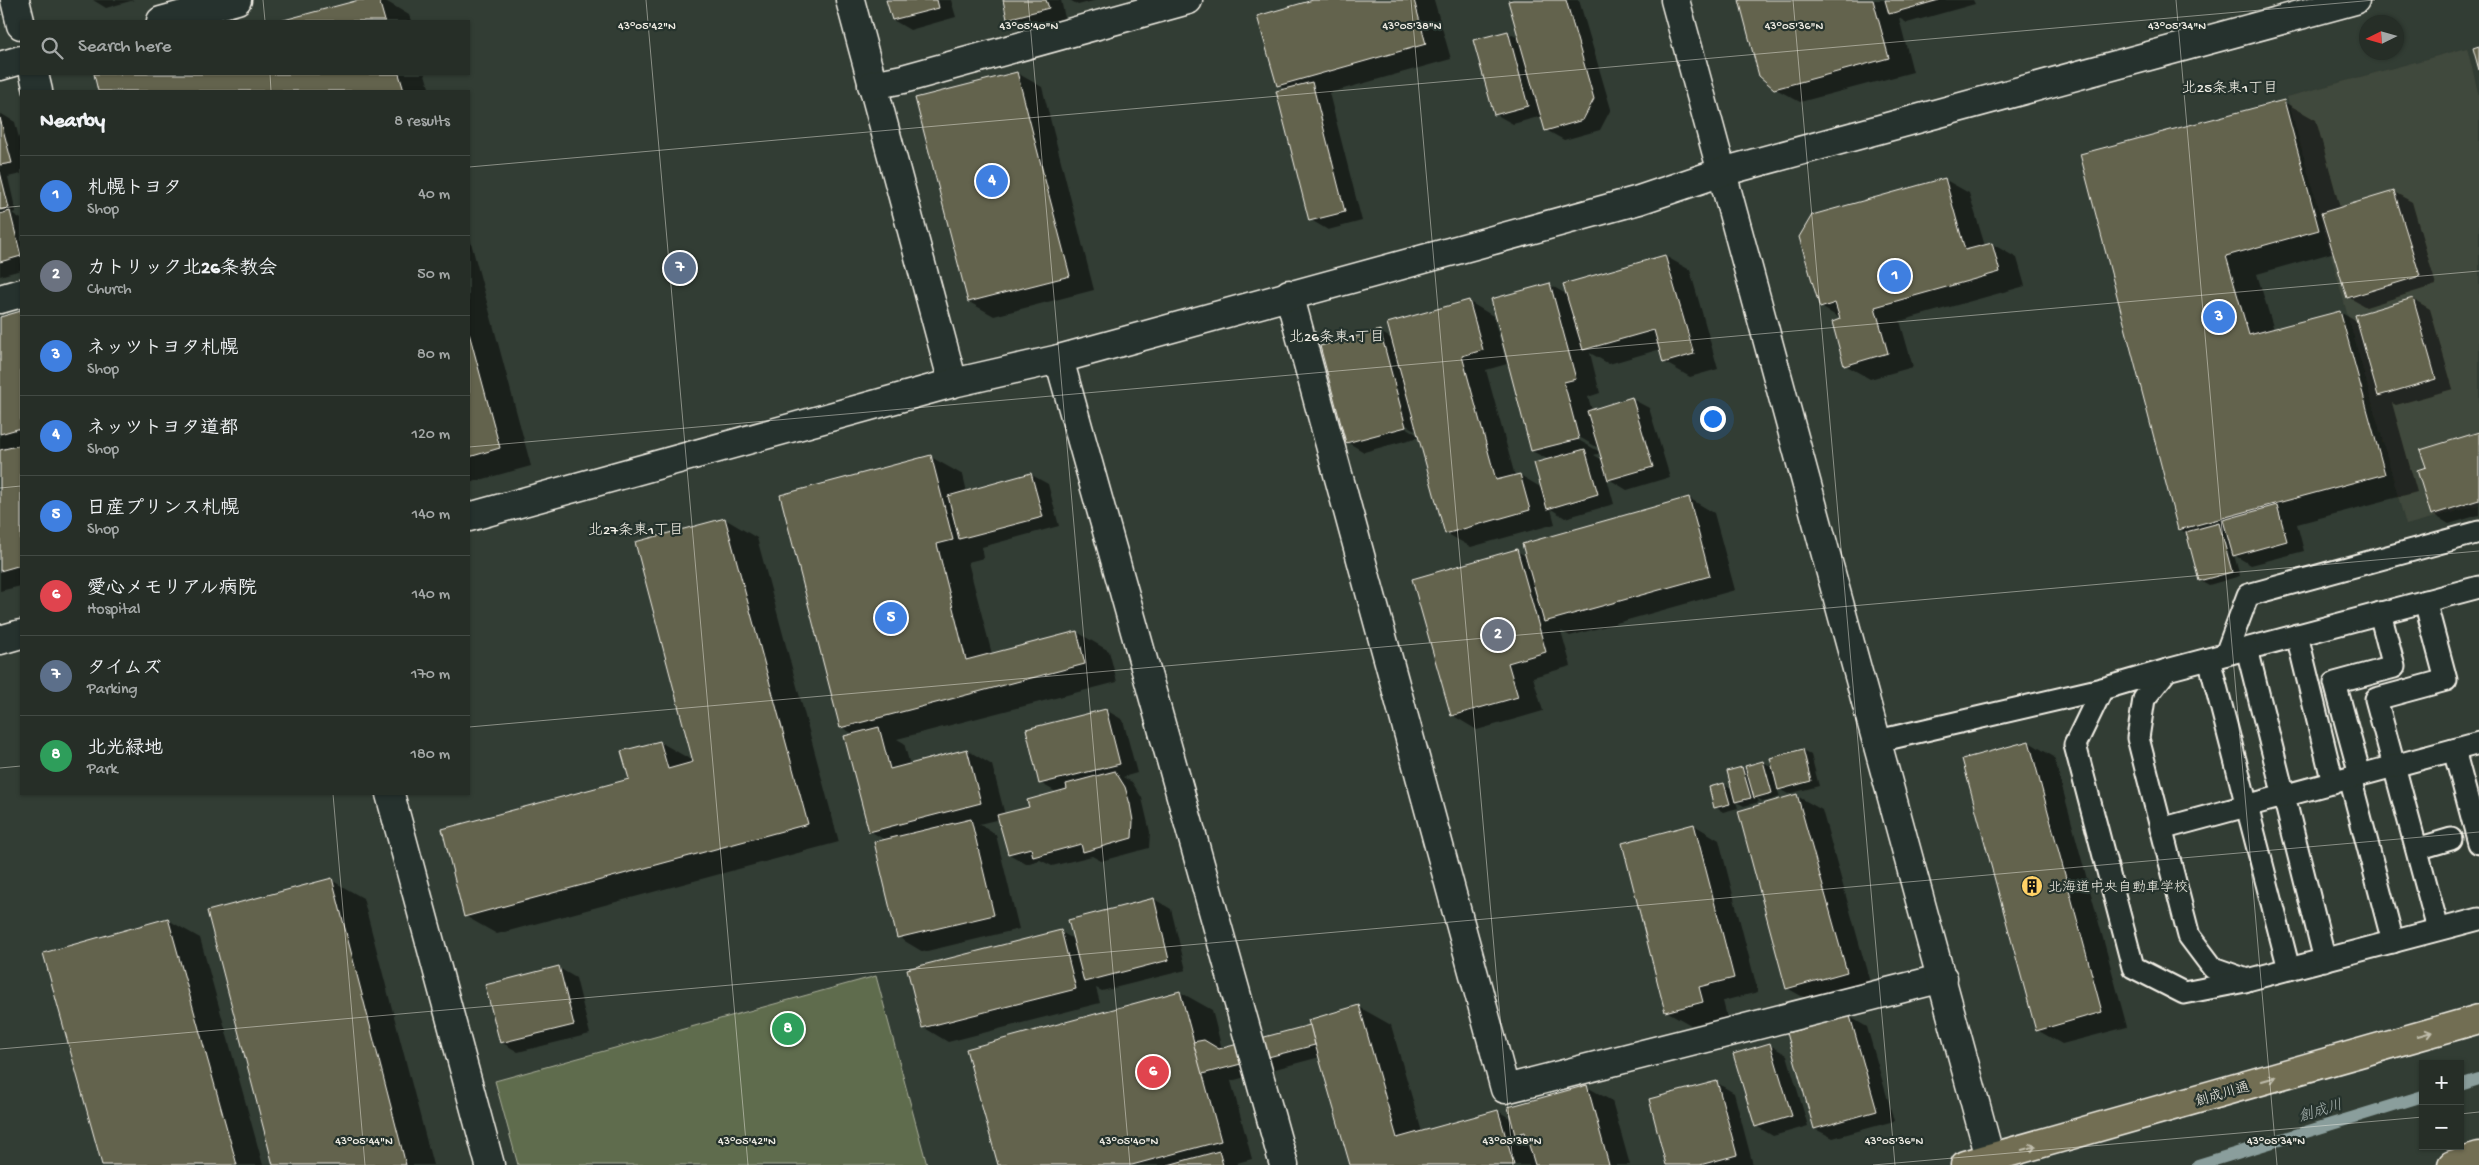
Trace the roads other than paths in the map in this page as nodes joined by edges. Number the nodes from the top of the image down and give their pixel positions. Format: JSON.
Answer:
{"nodes":[{"id":1,"x":15,"y":0,"type":"edge"},
{"id":2,"x":238,"y":0,"type":"edge"},
{"id":3,"x":850,"y":0,"type":"edge"},
{"id":4,"x":1188,"y":0,"type":"edge"},
{"id":5,"x":1675,"y":0,"type":"edge"},
{"id":6,"x":2355,"y":0,"type":"edge"},
{"id":7,"x":165,"y":20,"type":"edge"},
{"id":8,"x":20,"y":21,"type":"edge"},
{"id":9,"x":20,"y":60,"type":"edge"},
{"id":10,"x":0,"y":66,"type":"edge"},
{"id":11,"x":34,"y":75,"type":"edge"},
{"id":12,"x":872,"y":85,"type":"junction"},
{"id":13,"x":38,"y":90,"type":"edge"},
{"id":14,"x":1722,"y":172,"type":"junction"},
{"id":15,"x":20,"y":293,"type":"edge"},
{"id":16,"x":1289,"y":294,"type":"junction"},
{"id":17,"x":0,"y":299,"type":"edge"},
{"id":18,"x":1059,"y":360,"type":"junction"},
{"id":19,"x":953,"y":383,"type":"junction"},
{"id":20,"x":470,"y":517,"type":"edge"},
{"id":21,"x":2479,"y":532,"type":"edge"},
{"id":22,"x":2479,"y":587,"type":"edge"},
{"id":23,"x":2425,"y":601,"type":"junction"},
{"id":24,"x":2380,"y":613,"type":"junction"},
{"id":25,"x":20,"y":634,"type":"edge"},
{"id":26,"x":2297,"y":635,"type":"junction"},
{"id":27,"x":0,"y":640,"type":"edge"},
{"id":28,"x":2247,"y":649,"type":"junction"},
{"id":29,"x":2217,"y":656,"type":"junction"},
{"id":30,"x":2167,"y":670,"type":"junction"},
{"id":31,"x":2102,"y":688,"type":"junction"},
{"id":32,"x":1878,"y":741,"type":"junction"},
{"id":33,"x":2479,"y":743,"type":"edge"},
{"id":34,"x":2454,"y":750,"type":"junction"},
{"id":35,"x":2395,"y":766,"type":"junction"},
{"id":36,"x":2348,"y":779,"type":"junction"},
{"id":37,"x":390,"y":795,"type":"edge"},
{"id":38,"x":2284,"y":796,"type":"junction"},
{"id":39,"x":2247,"y":806,"type":"junction"},
{"id":40,"x":2161,"y":829,"type":"junction"},
{"id":41,"x":2478,"y":835,"type":"edge"},
{"id":42,"x":2451,"y":839,"type":"dead end"},
{"id":43,"x":2417,"y":849,"type":"junction"},
{"id":44,"x":2479,"y":919,"type":"edge"},
{"id":45,"x":2438,"y":930,"type":"junction"},
{"id":46,"x":2393,"y":942,"type":"junction"},
{"id":47,"x":2326,"y":960,"type":"junction"},
{"id":48,"x":2289,"y":969,"type":"junction"},
{"id":49,"x":1943,"y":978,"type":"junction"},
{"id":50,"x":2247,"y":980,"type":"junction"},
{"id":51,"x":2479,"y":1019,"type":"edge"},
{"id":52,"x":2479,"y":1157,"type":"edge"},
{"id":53,"x":1991,"y":1161,"type":"edge"},
{"id":54,"x":490,"y":1165,"type":"edge"},
{"id":55,"x":1284,"y":1165,"type":"edge"},
{"id":56,"x":1965,"y":1165,"type":"edge"},
{"id":57,"x":2452,"y":1165,"type":"edge"}],
"edges":[{"from":1,"to":8,"type":"street"},
{"from":2,"to":7,"type":"street"},
{"from":3,"to":12,"type":"street"},
{"from":4,"to":12,"type":"street"},
{"from":5,"to":14,"type":"street"},
{"from":6,"to":14,"type":"street"},
{"from":9,"to":10,"type":"street"},
{"from":11,"to":13,"type":"street"},
{"from":12,"to":19,"type":"street"},
{"from":14,"to":16,"type":"street"},
{"from":14,"to":32,"type":"street"},
{"from":15,"to":17,"type":"street"},
{"from":16,"to":18,"type":"street"},
{"from":16,"to":49,"type":"street"},
{"from":18,"to":19,"type":"street"},
{"from":18,"to":55,"type":"street"},
{"from":19,"to":20,"type":"street"},
{"from":21,"to":29,"type":"lane"},
{"from":22,"to":23,"type":"lane"},
{"from":23,"to":24,"type":"lane"},
{"from":23,"to":35,"type":"lane"},
{"from":24,"to":26,"type":"lane"},
{"from":24,"to":36,"type":"lane"},
{"from":25,"to":27,"type":"street"},
{"from":26,"to":28,"type":"lane"},
{"from":26,"to":36,"type":"lane"},
{"from":28,"to":29,"type":"lane"},
{"from":28,"to":38,"type":"lane"},
{"from":29,"to":30,"type":"lane"},
{"from":29,"to":39,"type":"lane"},
{"from":30,"to":31,"type":"lane"},
{"from":30,"to":40,"type":"lane"},
{"from":31,"to":32,"type":"lane"},
{"from":31,"to":50,"type":"lane"},
{"from":32,"to":49,"type":"street"},
{"from":33,"to":34,"type":"lane"},
{"from":34,"to":35,"type":"lane"},
{"from":34,"to":41,"type":"lane"},
{"from":35,"to":36,"type":"lane"},
{"from":35,"to":43,"type":"lane"},
{"from":36,"to":38,"type":"lane"},
{"from":36,"to":46,"type":"lane"},
{"from":37,"to":54,"type":"street"},
{"from":38,"to":39,"type":"lane"},
{"from":38,"to":47,"type":"lane"},
{"from":39,"to":40,"type":"lane"},
{"from":39,"to":48,"type":"lane"},
{"from":40,"to":50,"type":"lane"},
{"from":42,"to":43,"type":"lane"},
{"from":43,"to":45,"type":"lane"},
{"from":44,"to":45,"type":"lane"},
{"from":45,"to":46,"type":"lane"},
{"from":46,"to":47,"type":"lane"},
{"from":47,"to":48,"type":"lane"},
{"from":48,"to":50,"type":"lane"},
{"from":49,"to":53,"type":"street"},
{"from":53,"to":51,"type":"highway","name":"創成川通","one_way":true},
{"from":52,"to":57,"type":"highway"},
{"from":53,"to":56,"type":"highway","name":"創成川通"}]}
